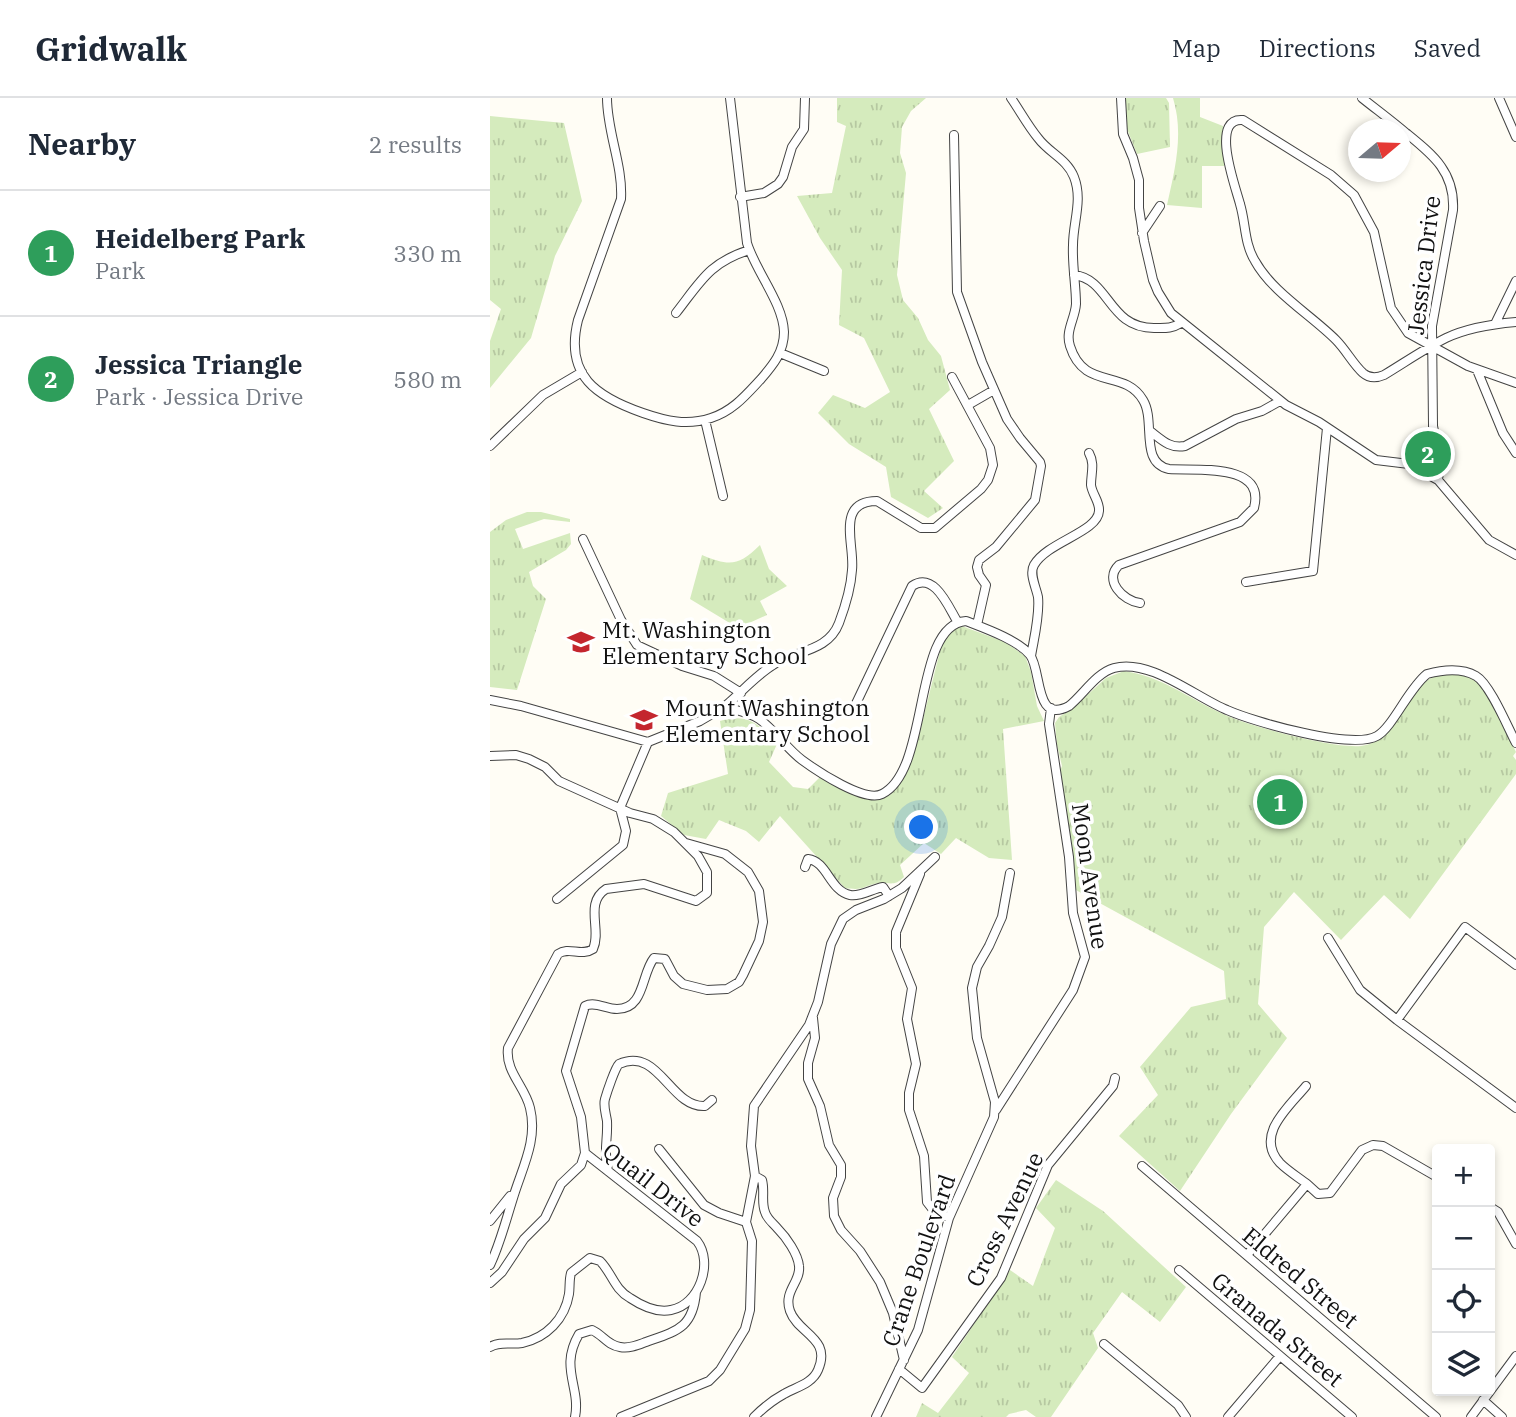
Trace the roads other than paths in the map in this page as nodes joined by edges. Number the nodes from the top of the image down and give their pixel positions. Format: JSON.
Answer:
{"nodes":[{"id":1,"x":607,"y":98,"type":"edge"},
{"id":2,"x":730,"y":98,"type":"edge"},
{"id":3,"x":805,"y":98,"type":"edge"},
{"id":4,"x":1011,"y":98,"type":"edge"},
{"id":5,"x":1121,"y":98,"type":"edge"},
{"id":6,"x":1362,"y":98,"type":"edge"},
{"id":7,"x":1499,"y":98,"type":"edge"},
{"id":8,"x":954,"y":135,"type":"dead end"},
{"id":9,"x":1516,"y":137,"type":"edge"},
{"id":10,"x":740,"y":197,"type":"junction"},
{"id":11,"x":1160,"y":206,"type":"dead end"},
{"id":12,"x":1142,"y":233,"type":"junction"},
{"id":13,"x":749,"y":250,"type":"junction"},
{"id":14,"x":1074,"y":275,"type":"junction"},
{"id":15,"x":1516,"y":281,"type":"edge"},
{"id":16,"x":676,"y":313,"type":"dead end"},
{"id":17,"x":1516,"y":322,"type":"edge"},
{"id":18,"x":1181,"y":323,"type":"junction"},
{"id":19,"x":1495,"y":324,"type":"junction"},
{"id":20,"x":1432,"y":346,"type":"junction"},
{"id":21,"x":780,"y":353,"type":"junction"},
{"id":22,"x":1477,"y":370,"type":"junction"},
{"id":23,"x":824,"y":371,"type":"dead end"},
{"id":24,"x":582,"y":372,"type":"junction"},
{"id":25,"x":951,"y":377,"type":"dead end"},
{"id":26,"x":1516,"y":383,"type":"edge"},
{"id":27,"x":994,"y":390,"type":"junction"},
{"id":28,"x":1280,"y":401,"type":"junction"},
{"id":29,"x":968,"y":405,"type":"junction"},
{"id":30,"x":705,"y":420,"type":"junction"},
{"id":31,"x":1327,"y":428,"type":"junction"},
{"id":32,"x":1150,"y":431,"type":"junction"},
{"id":33,"x":1434,"y":433,"type":"junction"},
{"id":34,"x":490,"y":446,"type":"edge"},
{"id":35,"x":1089,"y":453,"type":"dead end"},
{"id":36,"x":1516,"y":453,"type":"edge"},
{"id":37,"x":1409,"y":464,"type":"junction"},
{"id":38,"x":1438,"y":480,"type":"junction"},
{"id":39,"x":723,"y":496,"type":"dead end"},
{"id":40,"x":583,"y":540,"type":"dead end"},
{"id":41,"x":1516,"y":555,"type":"edge"},
{"id":42,"x":1246,"y":583,"type":"dead end"},
{"id":43,"x":1140,"y":603,"type":"dead end"},
{"id":44,"x":957,"y":621,"type":"junction"},
{"id":45,"x":977,"y":625,"type":"junction"},
{"id":46,"x":1031,"y":656,"type":"junction"},
{"id":47,"x":741,"y":693,"type":"junction"},
{"id":48,"x":490,"y":700,"type":"edge"},
{"id":49,"x":724,"y":707,"type":"junction"},
{"id":50,"x":1051,"y":708,"type":"junction"},
{"id":51,"x":852,"y":712,"type":"dead end"},
{"id":52,"x":648,"y":742,"type":"junction"},
{"id":53,"x":1516,"y":743,"type":"edge"},
{"id":54,"x":490,"y":756,"type":"edge"},
{"id":55,"x":620,"y":808,"type":"junction"},
{"id":56,"x":686,"y":843,"type":"junction"},
{"id":57,"x":935,"y":857,"type":"dead end"},
{"id":58,"x":805,"y":867,"type":"dead end"},
{"id":59,"x":921,"y":871,"type":"junction"},
{"id":60,"x":1010,"y":873,"type":"dead end"},
{"id":61,"x":889,"y":896,"type":"junction"},
{"id":62,"x":557,"y":899,"type":"dead end"},
{"id":63,"x":1328,"y":938,"type":"dead end"},
{"id":64,"x":1516,"y":965,"type":"edge"},
{"id":65,"x":813,"y":1016,"type":"junction"},
{"id":66,"x":1397,"y":1020,"type":"junction"},
{"id":67,"x":1115,"y":1078,"type":"dead end"},
{"id":68,"x":1306,"y":1086,"type":"dead end"},
{"id":69,"x":712,"y":1100,"type":"dead end"},
{"id":70,"x":1516,"y":1108,"type":"edge"},
{"id":71,"x":996,"y":1110,"type":"junction"},
{"id":72,"x":659,"y":1149,"type":"dead end"},
{"id":73,"x":585,"y":1153,"type":"junction"},
{"id":74,"x":1142,"y":1166,"type":"dead end"},
{"id":75,"x":608,"y":1171,"type":"junction"},
{"id":76,"x":1432,"y":1174,"type":"edge"},
{"id":77,"x":755,"y":1177,"type":"junction"},
{"id":78,"x":1307,"y":1184,"type":"junction"},
{"id":79,"x":516,"y":1185,"type":"junction"},
{"id":80,"x":1495,"y":1210,"type":"edge"},
{"id":81,"x":949,"y":1218,"type":"junction"},
{"id":82,"x":490,"y":1221,"type":"edge"},
{"id":83,"x":746,"y":1222,"type":"junction"},
{"id":84,"x":1516,"y":1244,"type":"edge"},
{"id":85,"x":1247,"y":1255,"type":"junction"},
{"id":86,"x":490,"y":1265,"type":"edge"},
{"id":87,"x":1179,"y":1270,"type":"dead end"},
{"id":88,"x":490,"y":1283,"type":"edge"},
{"id":89,"x":698,"y":1286,"type":"junction"},
{"id":90,"x":1104,"y":1344,"type":"dead end"},
{"id":91,"x":490,"y":1347,"type":"edge"},
{"id":92,"x":1280,"y":1356,"type":"junction"},
{"id":93,"x":1516,"y":1356,"type":"edge"},
{"id":94,"x":901,"y":1364,"type":"junction"},
{"id":95,"x":1483,"y":1400,"type":"junction"},
{"id":96,"x":575,"y":1417,"type":"edge"},
{"id":97,"x":621,"y":1417,"type":"edge"},
{"id":98,"x":754,"y":1417,"type":"edge"},
{"id":99,"x":876,"y":1417,"type":"edge"},
{"id":100,"x":1186,"y":1417,"type":"edge"},
{"id":101,"x":1228,"y":1417,"type":"edge"},
{"id":102,"x":1352,"y":1417,"type":"edge"},
{"id":103,"x":1436,"y":1417,"type":"edge"},
{"id":104,"x":1472,"y":1417,"type":"edge"},
{"id":105,"x":1502,"y":1417,"type":"edge"}],
"edges":[{"from":1,"to":24,"type":"street"},
{"from":2,"to":10,"type":"street"},
{"from":3,"to":10,"type":"street"},
{"from":4,"to":14,"type":"street"},
{"from":5,"to":12,"type":"street"},
{"from":6,"to":20,"type":"street","name":"Jessica Drive"},
{"from":7,"to":9,"type":"street"},
{"from":8,"to":27,"type":"street"},
{"from":10,"to":13,"type":"street"},
{"from":11,"to":12,"type":"street"},
{"from":12,"to":18,"type":"street"},
{"from":13,"to":16,"type":"street"},
{"from":13,"to":21,"type":"street"},
{"from":14,"to":18,"type":"street"},
{"from":14,"to":32,"type":"street"},
{"from":15,"to":19,"type":"street"},
{"from":17,"to":19,"type":"street"},
{"from":18,"to":28,"type":"street"},
{"from":19,"to":20,"type":"street"},
{"from":20,"to":20,"type":"street"},
{"from":20,"to":22,"type":"street"},
{"from":20,"to":33,"type":"street","name":"Jessica Drive"},
{"from":21,"to":23,"type":"street"},
{"from":21,"to":30,"type":"street"},
{"from":22,"to":26,"type":"street"},
{"from":22,"to":36,"type":"street"},
{"from":24,"to":30,"type":"street"},
{"from":24,"to":34,"type":"street"},
{"from":25,"to":29,"type":"street"},
{"from":27,"to":29,"type":"street"},
{"from":27,"to":45,"type":"street"},
{"from":28,"to":31,"type":"street"},
{"from":28,"to":32,"type":"street"},
{"from":29,"to":47,"type":"street"},
{"from":30,"to":39,"type":"street"},
{"from":31,"to":37,"type":"street"},
{"from":31,"to":42,"type":"street"},
{"from":32,"to":43,"type":"street"},
{"from":33,"to":37,"type":"street"},
{"from":33,"to":38,"type":"street","name":"Jessica Drive"},
{"from":35,"to":46,"type":"street"},
{"from":37,"to":38,"type":"street"},
{"from":38,"to":41,"type":"street"},
{"from":40,"to":47,"type":"street"},
{"from":44,"to":45,"type":"street"},
{"from":44,"to":49,"type":"street"},
{"from":44,"to":51,"type":"street"},
{"from":45,"to":46,"type":"street"},
{"from":46,"to":50,"type":"street"},
{"from":47,"to":49,"type":"street"},
{"from":48,"to":52,"type":"street"},
{"from":49,"to":52,"type":"street"},
{"from":50,"to":53,"type":"street"},
{"from":50,"to":71,"type":"street","name":"Moon Avenue"},
{"from":52,"to":55,"type":"street"},
{"from":54,"to":55,"type":"street"},
{"from":55,"to":56,"type":"street"},
{"from":55,"to":62,"type":"street"},
{"from":56,"to":73,"type":"street","name":"Quail Drive"},
{"from":56,"to":79,"type":"street"},
{"from":57,"to":59,"type":"street"},
{"from":58,"to":61,"type":"street"},
{"from":59,"to":61,"type":"street"},
{"from":59,"to":81,"type":"street"},
{"from":60,"to":71,"type":"street"},
{"from":61,"to":65,"type":"street"},
{"from":63,"to":66,"type":"street"},
{"from":64,"to":66,"type":"street"},
{"from":65,"to":77,"type":"street"},
{"from":65,"to":94,"type":"street"},
{"from":66,"to":70,"type":"street"},
{"from":67,"to":94,"type":"street","name":"Cross Avenue"},
{"from":68,"to":78,"type":"street"},
{"from":69,"to":75,"type":"street"},
{"from":71,"to":81,"type":"street","name":"Crane Boulevard"},
{"from":72,"to":83,"type":"street"},
{"from":73,"to":75,"type":"street","name":"Quail Drive"},
{"from":73,"to":88,"type":"street"},
{"from":74,"to":85,"type":"street","name":"Eldred Street"},
{"from":75,"to":89,"type":"street","name":"Quail Drive"},
{"from":76,"to":78,"type":"street"},
{"from":77,"to":83,"type":"street"},
{"from":77,"to":98,"type":"street"},
{"from":78,"to":85,"type":"street"},
{"from":79,"to":82,"type":"street"},
{"from":79,"to":86,"type":"street"},
{"from":80,"to":84,"type":"street"},
{"from":81,"to":94,"type":"street","name":"Crane Boulevard"},
{"from":83,"to":97,"type":"street"},
{"from":85,"to":103,"type":"street","name":"Eldred Street"},
{"from":87,"to":92,"type":"street","name":"Granada Street"},
{"from":89,"to":91,"type":"street"},
{"from":89,"to":96,"type":"street","name":"Quail Drive"},
{"from":90,"to":100,"type":"street"},
{"from":92,"to":101,"type":"street"},
{"from":92,"to":102,"type":"street","name":"Granada Street"},
{"from":93,"to":95,"type":"street"},
{"from":94,"to":99,"type":"street","name":"Crane Boulevard"},
{"from":95,"to":104,"type":"street"},
{"from":95,"to":105,"type":"street"}]}
